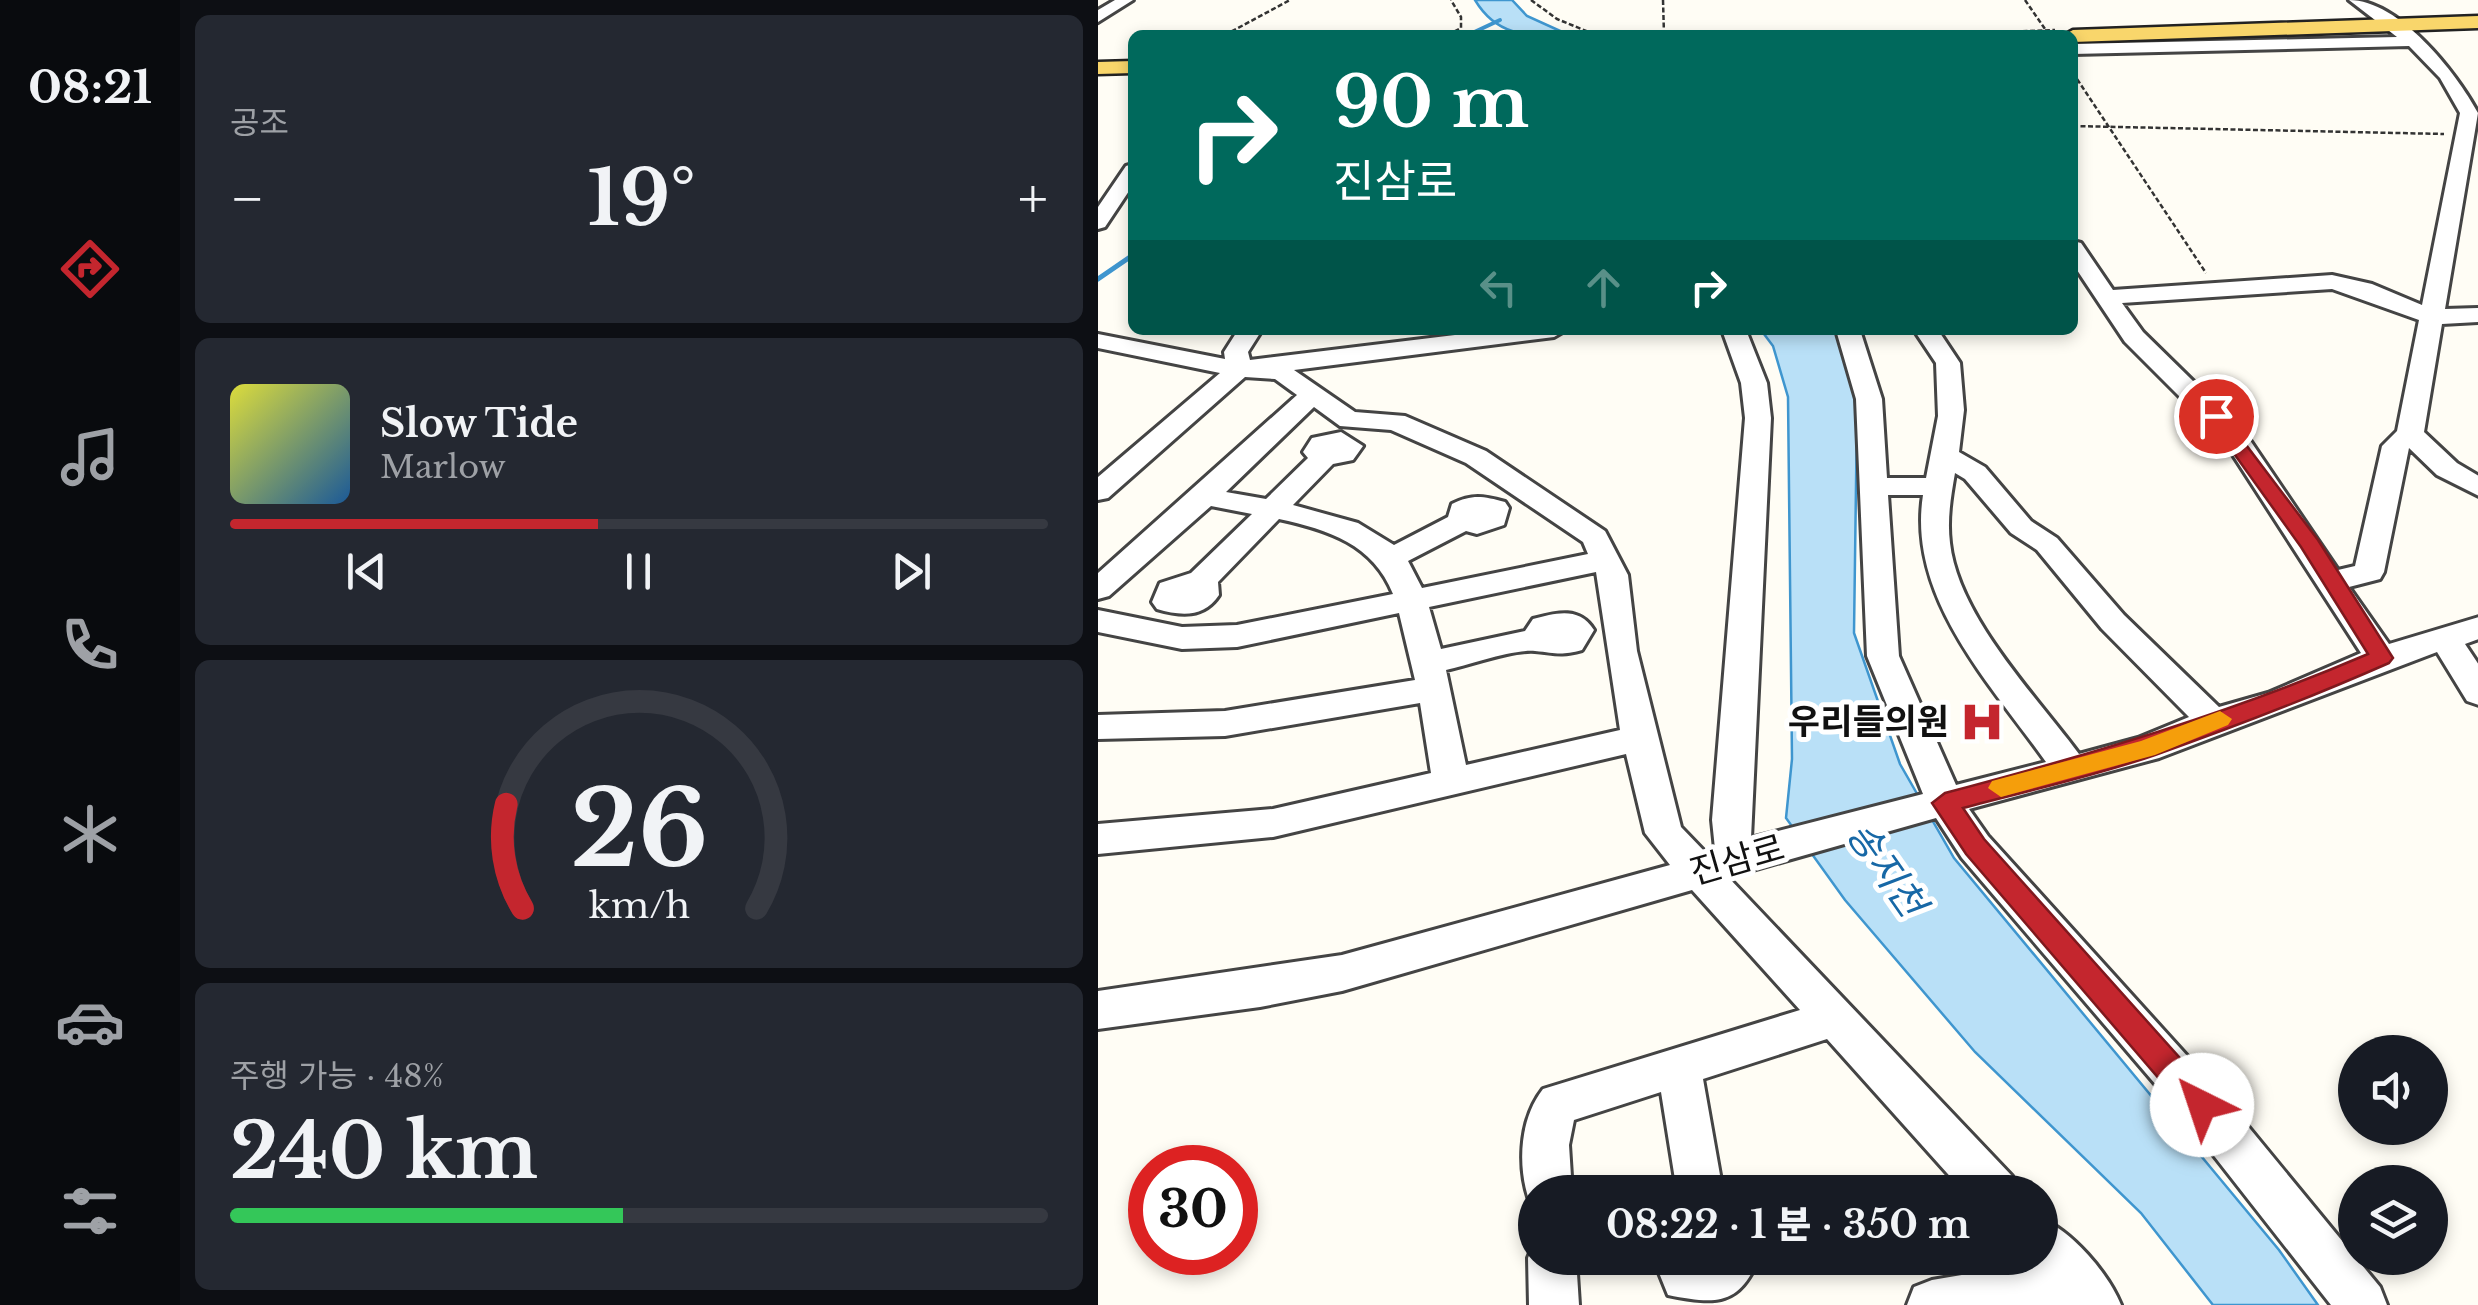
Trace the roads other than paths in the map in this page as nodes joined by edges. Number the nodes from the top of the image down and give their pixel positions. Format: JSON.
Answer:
{"nodes":[{"id":1,"x":1125,"y":0,"type":"edge"},
{"id":2,"x":2357,"y":0,"type":"edge"},
{"id":3,"x":1098,"y":17,"type":"edge"},
{"id":4,"x":2478,"y":26,"type":"edge"},
{"id":5,"x":2307,"y":31,"type":"junction"},
{"id":6,"x":2404,"y":32,"type":"junction"},
{"id":7,"x":2078,"y":42,"type":"edge"},
{"id":8,"x":2078,"y":42,"type":"edge"},
{"id":9,"x":1128,"y":68,"type":"edge"},
{"id":10,"x":1098,"y":69,"type":"edge"},
{"id":11,"x":1128,"y":177,"type":"edge"},
{"id":12,"x":1098,"y":222,"type":"edge"},
{"id":13,"x":2078,"y":257,"type":"edge"},
{"id":14,"x":2093,"y":284,"type":"edge"},
{"id":15,"x":2478,"y":315,"type":"edge"},
{"id":16,"x":2431,"y":317,"type":"junction"},
{"id":17,"x":1247,"y":335,"type":"edge"},
{"id":18,"x":1514,"y":335,"type":"edge"},
{"id":19,"x":1736,"y":335,"type":"edge"},
{"id":20,"x":1850,"y":335,"type":"edge"},
{"id":21,"x":1929,"y":335,"type":"edge"},
{"id":22,"x":1098,"y":341,"type":"edge"},
{"id":23,"x":1240,"y":369,"type":"junction"},
{"id":24,"x":1313,"y":394,"type":"junction"},
{"id":25,"x":2410,"y":434,"type":"junction"},
{"id":26,"x":1942,"y":454,"type":"junction"},
{"id":27,"x":1324,"y":457,"type":"dead end"},
{"id":28,"x":1877,"y":486,"type":"junction"},
{"id":29,"x":1938,"y":487,"type":"junction"},
{"id":30,"x":2478,"y":488,"type":"edge"},
{"id":31,"x":1098,"y":492,"type":"edge"},
{"id":32,"x":1205,"y":496,"type":"junction"},
{"id":33,"x":1272,"y":512,"type":"junction"},
{"id":34,"x":1463,"y":521,"type":"dead end"},
{"id":35,"x":1391,"y":558,"type":"junction"},
{"id":36,"x":1606,"y":560,"type":"junction"},
{"id":37,"x":2333,"y":581,"type":"junction"},
{"id":38,"x":1200,"y":582,"type":"dead end"},
{"id":39,"x":1098,"y":589,"type":"edge"},
{"id":40,"x":1411,"y":602,"type":"junction"},
{"id":41,"x":1098,"y":621,"type":"edge"},
{"id":42,"x":2478,"y":628,"type":"edge"},
{"id":43,"x":1540,"y":639,"type":"dead end"},
{"id":44,"x":2446,"y":640,"type":"junction"},
{"id":45,"x":2381,"y":658,"type":"junction"},
{"id":46,"x":1430,"y":675,"type":"junction"},
{"id":47,"x":2478,"y":693,"type":"edge"},
{"id":48,"x":2213,"y":721,"type":"junction"},
{"id":49,"x":1098,"y":727,"type":"edge"},
{"id":50,"x":1639,"y":738,"type":"junction"},
{"id":51,"x":2070,"y":768,"type":"junction"},
{"id":52,"x":1450,"y":782,"type":"junction"},
{"id":53,"x":1942,"y":804,"type":"junction"},
{"id":54,"x":1098,"y":839,"type":"edge"},
{"id":55,"x":1734,"y":860,"type":"junction"},
{"id":56,"x":1098,"y":1010,"type":"edge"},
{"id":57,"x":1830,"y":1019,"type":"junction"},
{"id":58,"x":1679,"y":1064,"type":"junction"},
{"id":59,"x":1549,"y":1175,"type":"edge"},
{"id":60,"x":1697,"y":1175,"type":"edge"},
{"id":61,"x":1978,"y":1175,"type":"edge"},
{"id":62,"x":2058,"y":1262,"type":"edge"},
{"id":63,"x":1553,"y":1275,"type":"edge"},
{"id":64,"x":1684,"y":1275,"type":"edge"},
{"id":65,"x":1726,"y":1275,"type":"edge"},
{"id":66,"x":2086,"y":1293,"type":"edge"},
{"id":67,"x":1554,"y":1305,"type":"edge"},
{"id":68,"x":1932,"y":1305,"type":"edge"},
{"id":69,"x":2362,"y":1305,"type":"edge"}],
"edges":[{"from":1,"to":3,"type":"street"},
{"from":2,"to":6,"type":"street"},
{"from":4,"to":6,"type":"main road"},
{"from":4,"to":6,"type":"main road"},
{"from":5,"to":6,"type":"main road"},
{"from":5,"to":6,"type":"main road"},
{"from":5,"to":8,"type":"main road"},
{"from":6,"to":7,"type":"street"},
{"from":6,"to":16,"type":"street"},
{"from":9,"to":10,"type":"main road"},
{"from":11,"to":12,"type":"street"},
{"from":13,"to":14,"type":"street"},
{"from":14,"to":16,"type":"street"},
{"from":14,"to":37,"type":"street"},
{"from":15,"to":16,"type":"street"},
{"from":16,"to":25,"type":"street"},
{"from":17,"to":23,"type":"street"},
{"from":18,"to":23,"type":"street"},
{"from":19,"to":55,"type":"street"},
{"from":20,"to":28,"type":"street"},
{"from":21,"to":26,"type":"street"},
{"from":22,"to":23,"type":"street"},
{"from":23,"to":24,"type":"street"},
{"from":23,"to":31,"type":"street"},
{"from":24,"to":32,"type":"street"},
{"from":24,"to":36,"type":"street"},
{"from":25,"to":30,"type":"street"},
{"from":25,"to":37,"type":"street"},
{"from":26,"to":29,"type":"street"},
{"from":26,"to":48,"type":"street"},
{"from":27,"to":33,"type":"street"},
{"from":28,"to":29,"type":"street"},
{"from":28,"to":53,"type":"street"},
{"from":29,"to":51,"type":"street"},
{"from":32,"to":33,"type":"street"},
{"from":32,"to":39,"type":"street"},
{"from":33,"to":35,"type":"street"},
{"from":33,"to":38,"type":"street"},
{"from":34,"to":35,"type":"street"},
{"from":35,"to":40,"type":"street"},
{"from":36,"to":40,"type":"street"},
{"from":36,"to":50,"type":"street"},
{"from":37,"to":45,"type":"street"},
{"from":40,"to":41,"type":"street"},
{"from":40,"to":46,"type":"street"},
{"from":42,"to":44,"type":"street","name":"진삼로"},
{"from":43,"to":46,"type":"street"},
{"from":44,"to":45,"type":"street","name":"진삼로"},
{"from":44,"to":47,"type":"street"},
{"from":45,"to":48,"type":"street","name":"진삼로"},
{"from":46,"to":49,"type":"street"},
{"from":46,"to":52,"type":"street"},
{"from":48,"to":51,"type":"street","name":"진삼로"},
{"from":50,"to":52,"type":"street"},
{"from":50,"to":55,"type":"street"},
{"from":51,"to":53,"type":"street","name":"진삼로"},
{"from":52,"to":54,"type":"street"},
{"from":53,"to":55,"type":"street","name":"진삼로"},
{"from":53,"to":69,"type":"street"},
{"from":55,"to":56,"type":"street","name":"진삼로"},
{"from":55,"to":57,"type":"street"},
{"from":57,"to":58,"type":"street"},
{"from":57,"to":61,"type":"street"},
{"from":58,"to":59,"type":"street"},
{"from":58,"to":60,"type":"street"},
{"from":62,"to":66,"type":"street"},
{"from":63,"to":67,"type":"street"},
{"from":64,"to":65,"type":"street"},
{"from":66,"to":68,"type":"street"}]}
